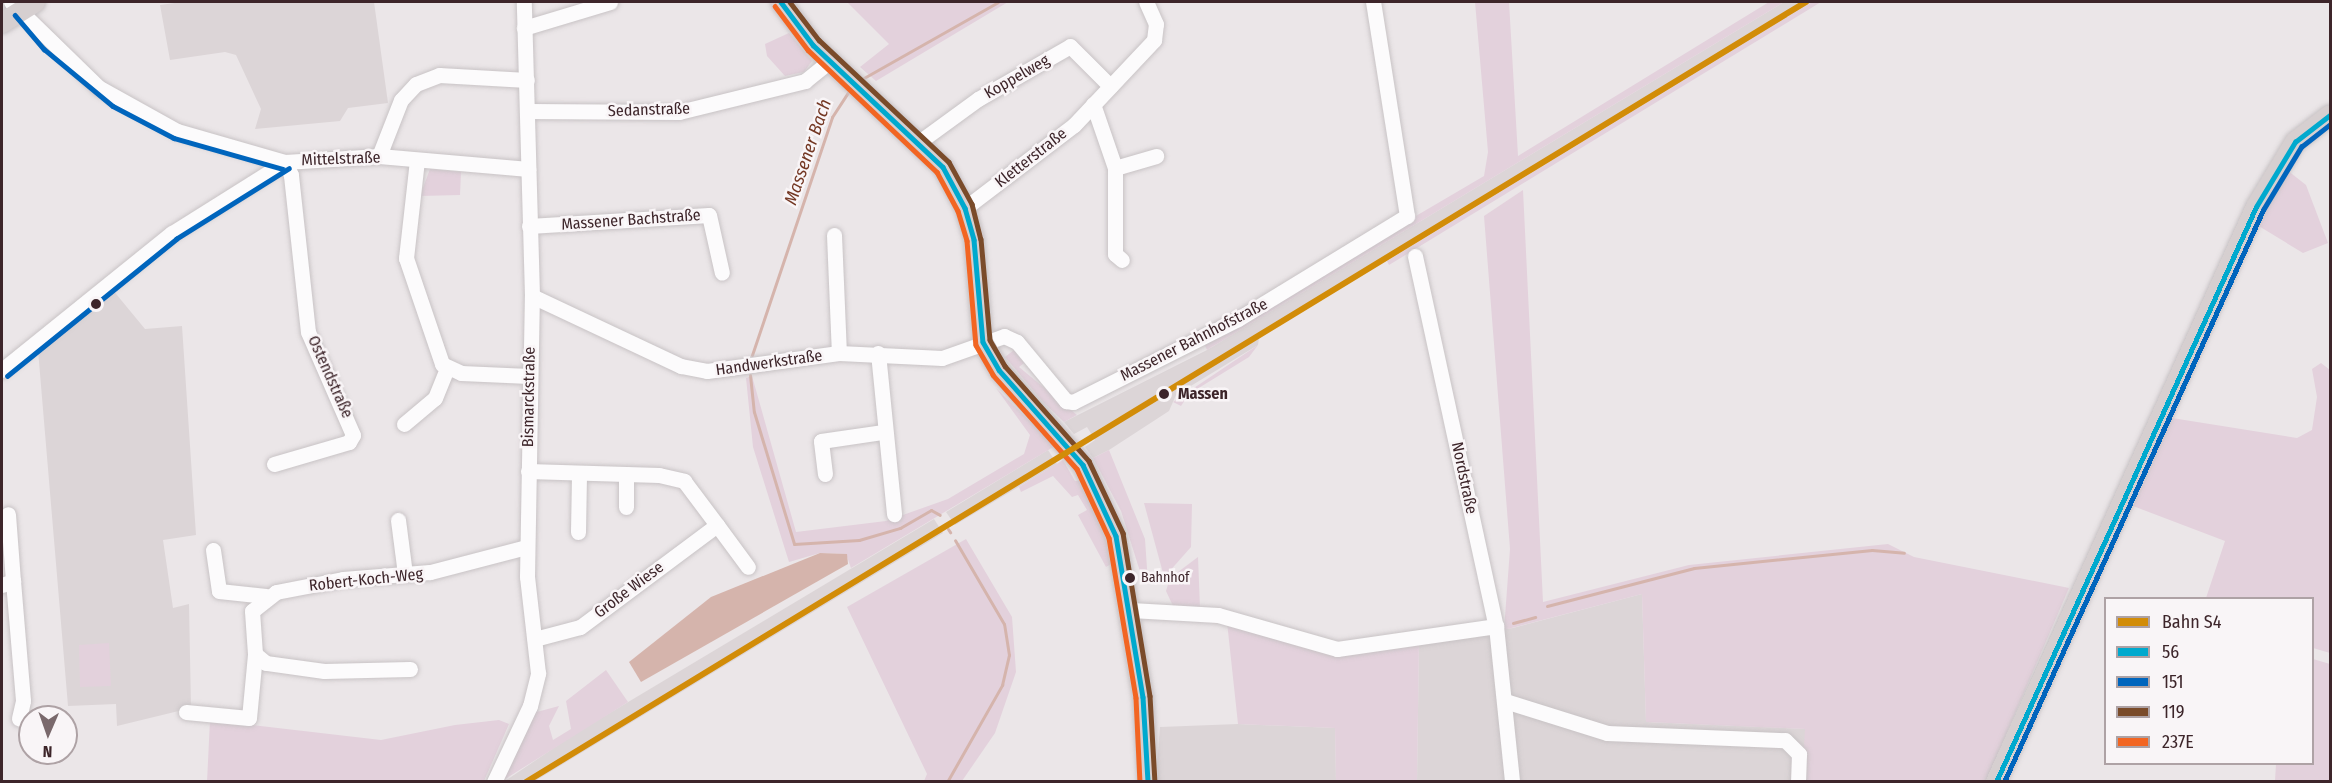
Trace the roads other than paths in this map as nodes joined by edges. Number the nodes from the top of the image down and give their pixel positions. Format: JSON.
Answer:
{"nodes":[{"id":1,"x":524,"y":2,"type":"edge"},
{"id":2,"x":610,"y":2,"type":"edge"},
{"id":3,"x":781,"y":2,"type":"edge"},
{"id":4,"x":1146,"y":2,"type":"edge"},
{"id":5,"x":1373,"y":2,"type":"edge"},
{"id":6,"x":22,"y":4,"type":"edge"},
{"id":7,"x":2,"y":23,"type":"edge"},
{"id":8,"x":524,"y":28,"type":"junction"},
{"id":9,"x":830,"y":61,"type":"junction"},
{"id":10,"x":527,"y":80,"type":"junction"},
{"id":11,"x":1110,"y":86,"type":"junction"},
{"id":12,"x":1093,"y":104,"type":"junction"},
{"id":13,"x":527,"y":111,"type":"junction"},
{"id":14,"x":2331,"y":115,"type":"edge"},
{"id":15,"x":920,"y":142,"type":"junction"},
{"id":16,"x":379,"y":156,"type":"junction"},
{"id":17,"x":1156,"y":156,"type":"dead end"},
{"id":18,"x":417,"y":160,"type":"junction"},
{"id":19,"x":285,"y":162,"type":"junction"},
{"id":20,"x":1115,"y":168,"type":"junction"},
{"id":21,"x":528,"y":169,"type":"junction"},
{"id":22,"x":965,"y":208,"type":"junction"},
{"id":23,"x":530,"y":225,"type":"junction"},
{"id":24,"x":834,"y":235,"type":"dead end"},
{"id":25,"x":1415,"y":256,"type":"dead end"},
{"id":26,"x":1122,"y":260,"type":"dead end"},
{"id":27,"x":722,"y":273,"type":"dead end"},
{"id":28,"x":532,"y":296,"type":"junction"},
{"id":29,"x":983,"y":342,"type":"junction"},
{"id":30,"x":839,"y":353,"type":"junction"},
{"id":31,"x":878,"y":353,"type":"junction"},
{"id":32,"x":447,"y":369,"type":"junction"},
{"id":33,"x":2,"y":370,"type":"edge"},
{"id":34,"x":529,"y":376,"type":"junction"},
{"id":35,"x":404,"y":424,"type":"dead end"},
{"id":36,"x":884,"y":432,"type":"junction"},
{"id":37,"x":274,"y":464,"type":"dead end"},
{"id":38,"x":528,"y":471,"type":"junction"},
{"id":39,"x":579,"y":473,"type":"junction"},
{"id":40,"x":626,"y":474,"type":"junction"},
{"id":41,"x":825,"y":474,"type":"dead end"},
{"id":42,"x":626,"y":507,"type":"dead end"},
{"id":43,"x":8,"y":514,"type":"dead end"},
{"id":44,"x":894,"y":514,"type":"dead end"},
{"id":45,"x":398,"y":520,"type":"dead end"},
{"id":46,"x":717,"y":525,"type":"junction"},
{"id":47,"x":578,"y":532,"type":"dead end"},
{"id":48,"x":5,"y":533,"type":"edge"},
{"id":49,"x":526,"y":547,"type":"junction"},
{"id":50,"x":213,"y":550,"type":"dead end"},
{"id":51,"x":748,"y":567,"type":"dead end"},
{"id":52,"x":405,"y":574,"type":"junction"},
{"id":53,"x":7,"y":583,"type":"edge"},
{"id":54,"x":266,"y":596,"type":"junction"},
{"id":55,"x":1131,"y":610,"type":"junction"},
{"id":56,"x":1496,"y":627,"type":"junction"},
{"id":57,"x":535,"y":639,"type":"junction"},
{"id":58,"x":255,"y":654,"type":"junction"},
{"id":59,"x":410,"y":669,"type":"dead end"},
{"id":60,"x":1505,"y":701,"type":"junction"},
{"id":61,"x":22,"y":705,"type":"edge"},
{"id":62,"x":186,"y":712,"type":"dead end"},
{"id":63,"x":494,"y":782,"type":"edge"},
{"id":64,"x":1148,"y":782,"type":"edge"},
{"id":65,"x":1512,"y":782,"type":"edge"},
{"id":66,"x":1798,"y":782,"type":"edge"},
{"id":67,"x":1996,"y":782,"type":"edge"}],
"edges":[{"from":1,"to":8,"type":"street","name":"Bismarckstraße"},
{"from":2,"to":8,"type":"street"},
{"from":3,"to":9,"type":"main road"},
{"from":4,"to":11,"type":"street","name":"Kletterstraße"},
{"from":5,"to":29,"type":"street","name":"Massener Bahnhofstraße"},
{"from":6,"to":7,"type":"main road"},
{"from":6,"to":19,"type":"street","name":"Mittelstraße"},
{"from":8,"to":10,"type":"street","name":"Bismarckstraße"},
{"from":9,"to":13,"type":"street","name":"Sedanstraße"},
{"from":9,"to":15,"type":"main road"},
{"from":10,"to":13,"type":"street","name":"Bismarckstraße"},
{"from":10,"to":16,"type":"street"},
{"from":11,"to":12,"type":"street","name":"Kletterstraße"},
{"from":11,"to":15,"type":"street","name":"Koppelweg"},
{"from":12,"to":20,"type":"street"},
{"from":12,"to":22,"type":"street","name":"Kletterstraße"},
{"from":13,"to":21,"type":"street","name":"Bismarckstraße"},
{"from":14,"to":67,"type":"main road"},
{"from":15,"to":22,"type":"main road"},
{"from":16,"to":18,"type":"street","name":"Mittelstraße"},
{"from":16,"to":19,"type":"street","name":"Mittelstraße"},
{"from":17,"to":20,"type":"street"},
{"from":18,"to":21,"type":"street","name":"Mittelstraße"},
{"from":18,"to":32,"type":"street"},
{"from":19,"to":33,"type":"street"},
{"from":19,"to":37,"type":"street","name":"Ostendstraße"},
{"from":20,"to":26,"type":"street"},
{"from":21,"to":23,"type":"street","name":"Bismarckstraße"},
{"from":22,"to":29,"type":"main road"},
{"from":23,"to":27,"type":"street","name":"Massener Bachstraße"},
{"from":23,"to":28,"type":"street","name":"Bismarckstraße"},
{"from":24,"to":30,"type":"street"},
{"from":25,"to":56,"type":"street","name":"Nordstraße"},
{"from":28,"to":30,"type":"street","name":"Handwerkstraße"},
{"from":28,"to":34,"type":"street","name":"Bismarckstraße"},
{"from":29,"to":31,"type":"street","name":"Handwerkstraße"},
{"from":29,"to":55,"type":"main road"},
{"from":30,"to":31,"type":"street","name":"Handwerkstraße"},
{"from":31,"to":36,"type":"street"},
{"from":32,"to":34,"type":"street"},
{"from":32,"to":35,"type":"street"},
{"from":34,"to":38,"type":"street","name":"Bismarckstraße"},
{"from":36,"to":41,"type":"street"},
{"from":36,"to":44,"type":"street"},
{"from":38,"to":39,"type":"street"},
{"from":38,"to":49,"type":"street","name":"Bismarckstraße"},
{"from":39,"to":40,"type":"street"},
{"from":39,"to":47,"type":"street"},
{"from":40,"to":42,"type":"street"},
{"from":40,"to":46,"type":"street"},
{"from":43,"to":48,"type":"street"},
{"from":45,"to":52,"type":"street"},
{"from":46,"to":51,"type":"street"},
{"from":46,"to":57,"type":"street","name":"Große Wiese"},
{"from":48,"to":53,"type":"street"},
{"from":49,"to":52,"type":"street","name":"Robert-Koch-Weg"},
{"from":49,"to":57,"type":"street","name":"Bismarckstraße"},
{"from":50,"to":54,"type":"street","name":"Robert-Koch-Weg"},
{"from":52,"to":54,"type":"street","name":"Robert-Koch-Weg"},
{"from":53,"to":61,"type":"street"},
{"from":54,"to":58,"type":"street"},
{"from":55,"to":56,"type":"street"},
{"from":55,"to":64,"type":"main road"},
{"from":56,"to":60,"type":"street","name":"Nordstraße"},
{"from":57,"to":63,"type":"street","name":"Bismarckstraße"},
{"from":58,"to":59,"type":"street"},
{"from":58,"to":62,"type":"street"},
{"from":60,"to":65,"type":"street","name":"Nordstraße"},
{"from":60,"to":66,"type":"street"}]}
